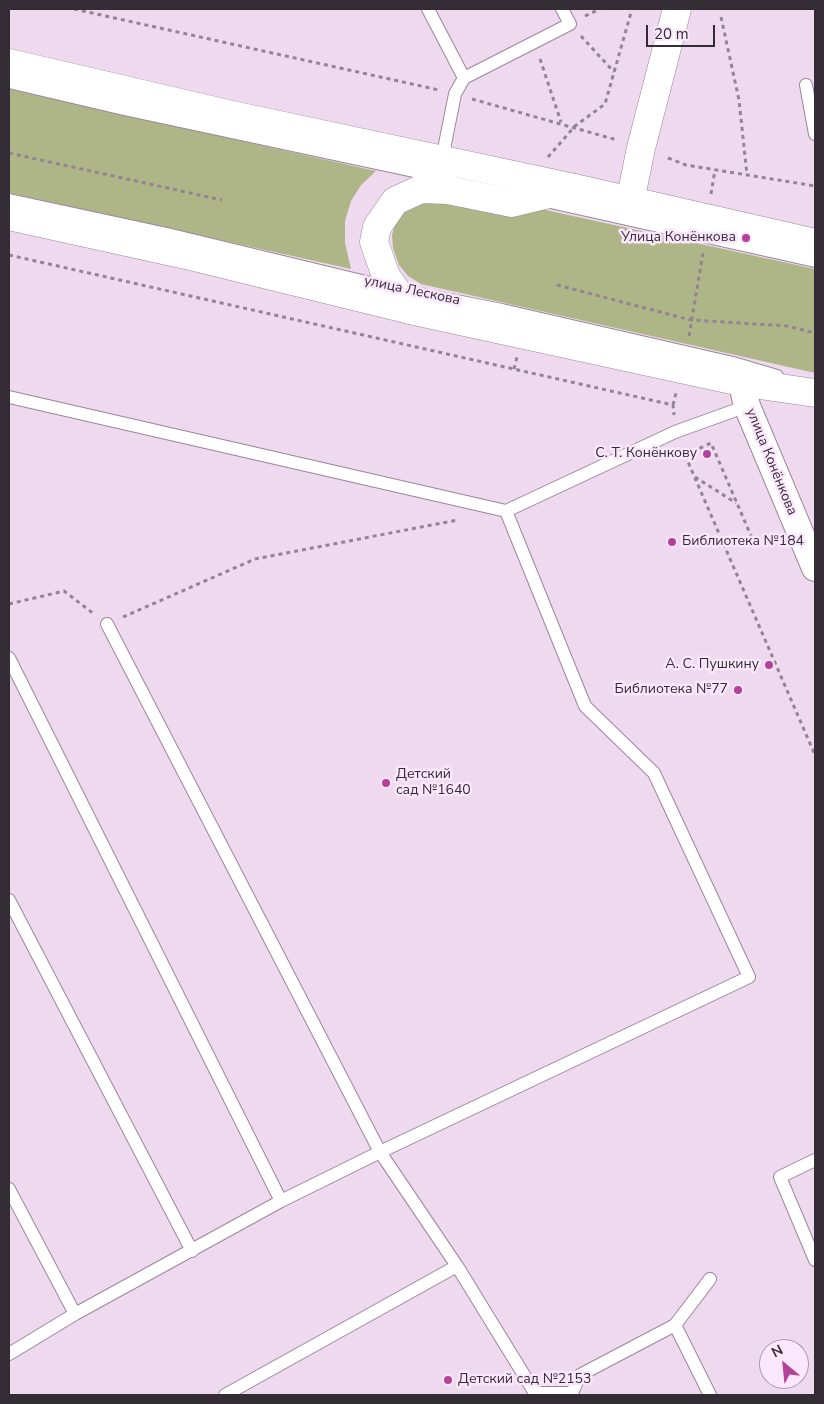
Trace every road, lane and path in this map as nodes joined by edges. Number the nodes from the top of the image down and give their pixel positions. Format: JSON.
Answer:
{"nodes":[{"id":1,"x":74,"y":9,"type":"edge"},
{"id":2,"x":428,"y":9,"type":"edge"},
{"id":3,"x":562,"y":9,"type":"edge"},
{"id":4,"x":632,"y":9,"type":"edge"},
{"id":5,"x":677,"y":9,"type":"edge"},
{"id":6,"x":721,"y":17,"type":"dead end"},
{"id":7,"x":570,"y":24,"type":"junction"},
{"id":8,"x":534,"y":42,"type":"junction"},
{"id":9,"x":9,"y":63,"type":"edge"},
{"id":10,"x":614,"y":72,"type":"junction"},
{"id":11,"x":464,"y":78,"type":"junction"},
{"id":12,"x":9,"y":82,"type":"edge"},
{"id":13,"x":806,"y":84,"type":"dead end"},
{"id":14,"x":455,"y":94,"type":"junction"},
{"id":15,"x":561,"y":123,"type":"junction"},
{"id":16,"x":575,"y":126,"type":"junction"},
{"id":17,"x":815,"y":134,"type":"edge"},
{"id":18,"x":620,"y":140,"type":"dead end"},
{"id":19,"x":9,"y":154,"type":"edge"},
{"id":20,"x":668,"y":158,"type":"dead end"},
{"id":21,"x":442,"y":159,"type":"junction"},
{"id":22,"x":546,"y":160,"type":"dead end"},
{"id":23,"x":715,"y":170,"type":"junction"},
{"id":24,"x":747,"y":175,"type":"junction"},
{"id":25,"x":815,"y":186,"type":"edge"},
{"id":26,"x":574,"y":188,"type":"junction"},
{"id":27,"x":710,"y":197,"type":"dead end"},
{"id":28,"x":536,"y":199,"type":"junction"},
{"id":29,"x":9,"y":200,"type":"edge"},
{"id":30,"x":222,"y":200,"type":"dead end"},
{"id":31,"x":630,"y":202,"type":"junction"},
{"id":32,"x":9,"y":216,"type":"edge"},
{"id":33,"x":814,"y":244,"type":"edge"},
{"id":34,"x":703,"y":250,"type":"dead end"},
{"id":35,"x":9,"y":255,"type":"edge"},
{"id":36,"x":557,"y":285,"type":"dead end"},
{"id":37,"x":403,"y":300,"type":"junction"},
{"id":38,"x":691,"y":320,"type":"junction"},
{"id":39,"x":815,"y":333,"type":"edge"},
{"id":40,"x":688,"y":344,"type":"dead end"},
{"id":41,"x":815,"y":387,"type":"edge"},
{"id":42,"x":815,"y":393,"type":"edge"},
{"id":43,"x":746,"y":394,"type":"junction"},
{"id":44,"x":9,"y":397,"type":"edge"},
{"id":45,"x":675,"y":432,"type":"junction"},
{"id":46,"x":685,"y":455,"type":"junction"},
{"id":47,"x":694,"y":477,"type":"junction"},
{"id":48,"x":737,"y":503,"type":"junction"},
{"id":49,"x":506,"y":510,"type":"junction"},
{"id":50,"x":467,"y":518,"type":"dead end"},
{"id":51,"x":755,"y":544,"type":"dead end"},
{"id":52,"x":815,"y":568,"type":"edge"},
{"id":53,"x":9,"y":604,"type":"edge"},
{"id":54,"x":107,"y":624,"type":"junction"},
{"id":55,"x":9,"y":658,"type":"edge"},
{"id":56,"x":815,"y":755,"type":"edge"},
{"id":57,"x":9,"y":900,"type":"edge"},
{"id":58,"x":380,"y":1152,"type":"junction"},
{"id":59,"x":815,"y":1160,"type":"edge"},
{"id":60,"x":9,"y":1190,"type":"edge"},
{"id":61,"x":280,"y":1202,"type":"junction"},
{"id":62,"x":192,"y":1251,"type":"junction"},
{"id":63,"x":815,"y":1260,"type":"edge"},
{"id":64,"x":457,"y":1266,"type":"junction"},
{"id":65,"x":710,"y":1280,"type":"dead end"},
{"id":66,"x":75,"y":1314,"type":"junction"},
{"id":67,"x":675,"y":1325,"type":"junction"},
{"id":68,"x":9,"y":1354,"type":"edge"},
{"id":69,"x":572,"y":1394,"type":"edge"},
{"id":70,"x":225,"y":1395,"type":"edge"},
{"id":71,"x":710,"y":1395,"type":"edge"}],
"edges":[{"from":1,"to":14,"type":"path"},
{"from":2,"to":11,"type":"lane"},
{"from":3,"to":7,"type":"lane"},
{"from":4,"to":10,"type":"path"},
{"from":5,"to":31,"type":"main road"},
{"from":6,"to":24,"type":"path"},
{"from":7,"to":8,"type":"lane"},
{"from":7,"to":10,"type":"path"},
{"from":8,"to":11,"type":"lane"},
{"from":8,"to":15,"type":"path"},
{"from":9,"to":21,"type":"main road"},
{"from":10,"to":16,"type":"path"},
{"from":11,"to":14,"type":"lane"},
{"from":12,"to":28,"type":"lane"},
{"from":13,"to":17,"type":"lane"},
{"from":14,"to":15,"type":"path"},
{"from":14,"to":21,"type":"lane"},
{"from":15,"to":16,"type":"path"},
{"from":16,"to":18,"type":"path"},
{"from":16,"to":22,"type":"path"},
{"from":19,"to":30,"type":"path"},
{"from":20,"to":23,"type":"path"},
{"from":21,"to":26,"type":"main road"},
{"from":23,"to":24,"type":"path"},
{"from":23,"to":27,"type":"path"},
{"from":24,"to":25,"type":"path"},
{"from":26,"to":28,"type":"main road"},
{"from":26,"to":31,"type":"main road"},
{"from":28,"to":33,"type":"lane"},
{"from":28,"to":37,"type":"main road"},
{"from":29,"to":37,"type":"lane","name":"улица Лескова"},
{"from":31,"to":33,"type":"main road"},
{"from":32,"to":37,"type":"main road","name":"улица Лескова"},
{"from":34,"to":38,"type":"path"},
{"from":35,"to":45,"type":"path"},
{"from":36,"to":38,"type":"path"},
{"from":37,"to":41,"type":"lane","name":"улица Лескова"},
{"from":37,"to":43,"type":"main road","name":"улица Лескова"},
{"from":38,"to":39,"type":"path"},
{"from":38,"to":40,"type":"path"},
{"from":42,"to":43,"type":"main road","name":"улица Лескова"},
{"from":43,"to":45,"type":"lane"},
{"from":43,"to":52,"type":"street","name":"улица Конёнкова"},
{"from":44,"to":49,"type":"lane"},
{"from":45,"to":46,"type":"path"},
{"from":45,"to":49,"type":"lane"},
{"from":46,"to":47,"type":"path"},
{"from":46,"to":48,"type":"path"},
{"from":47,"to":48,"type":"path"},
{"from":47,"to":56,"type":"path"},
{"from":48,"to":51,"type":"path"},
{"from":49,"to":58,"type":"lane"},
{"from":50,"to":54,"type":"path"},
{"from":53,"to":54,"type":"path"},
{"from":54,"to":58,"type":"lane"},
{"from":55,"to":61,"type":"lane"},
{"from":57,"to":62,"type":"lane"},
{"from":58,"to":61,"type":"lane"},
{"from":58,"to":64,"type":"lane"},
{"from":59,"to":63,"type":"lane"},
{"from":60,"to":66,"type":"lane"},
{"from":61,"to":62,"type":"lane"},
{"from":62,"to":66,"type":"lane"},
{"from":64,"to":69,"type":"lane"},
{"from":64,"to":70,"type":"lane"},
{"from":65,"to":67,"type":"lane"},
{"from":66,"to":68,"type":"lane"},
{"from":67,"to":69,"type":"lane"},
{"from":67,"to":71,"type":"lane"}]}
